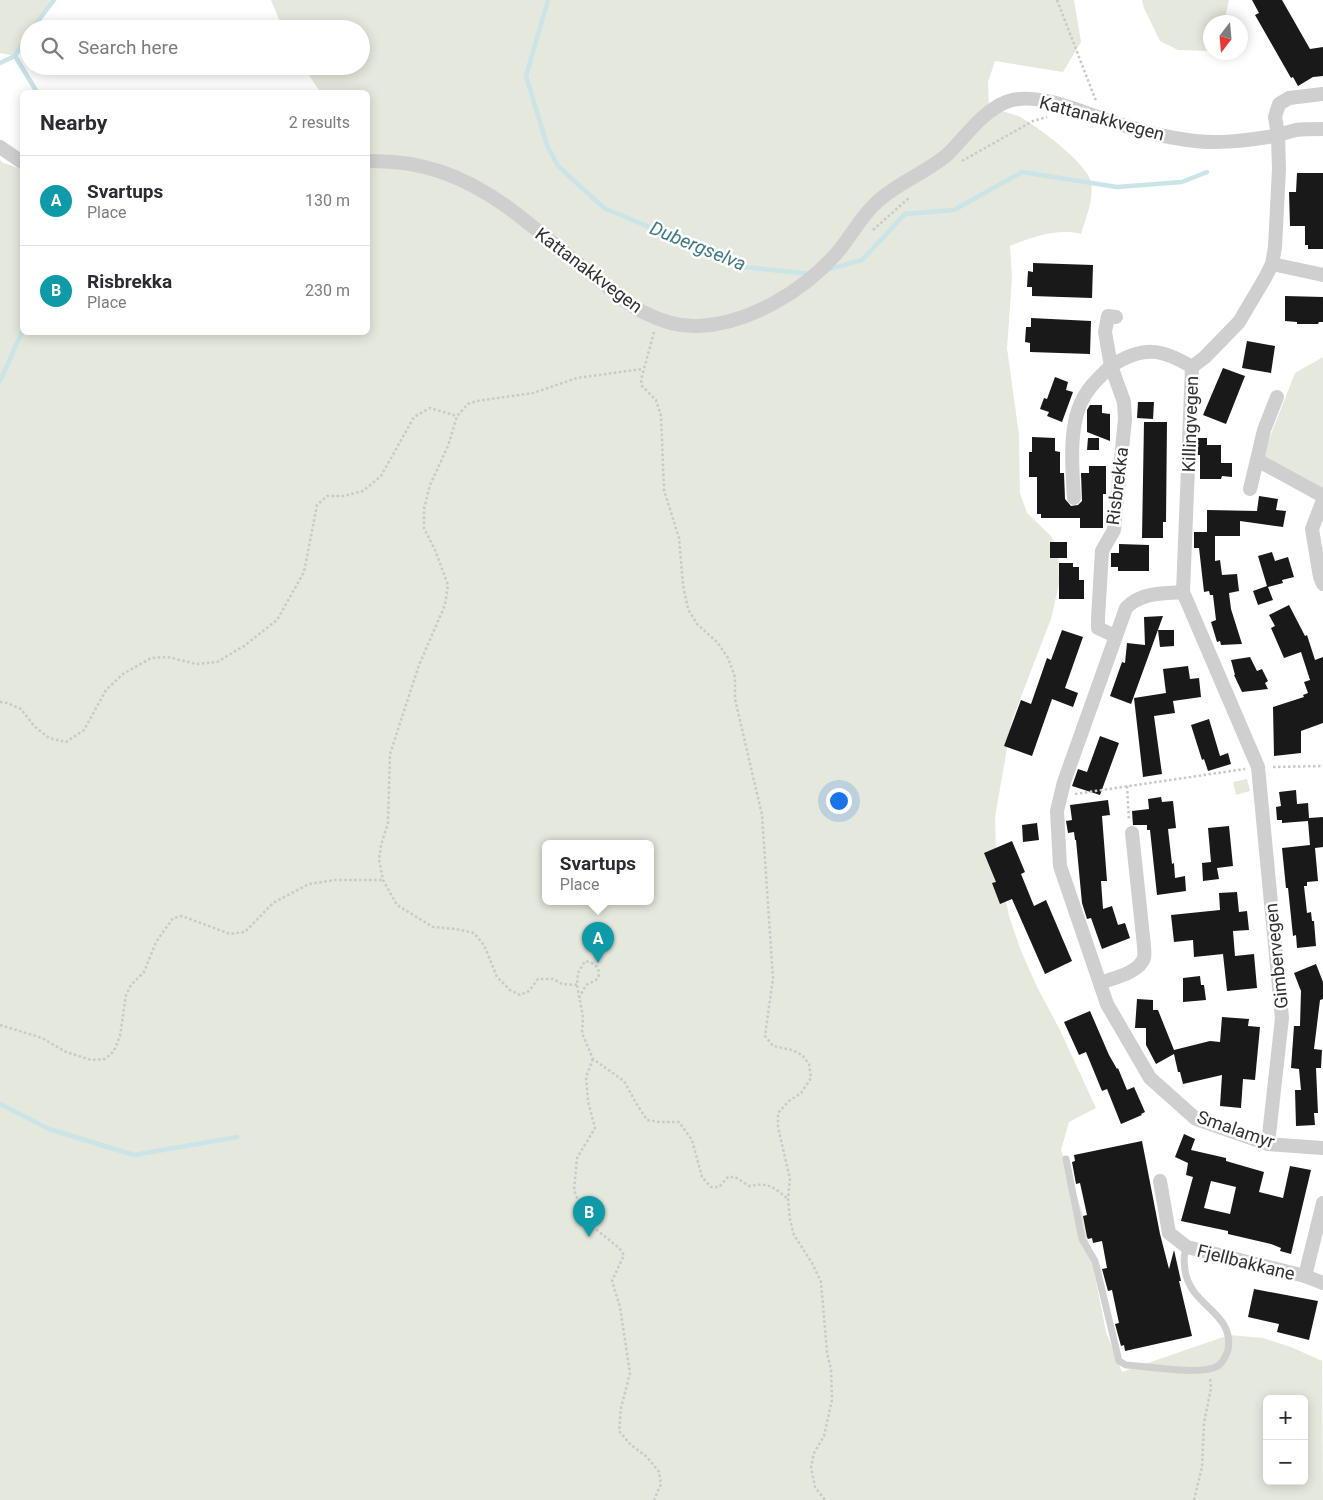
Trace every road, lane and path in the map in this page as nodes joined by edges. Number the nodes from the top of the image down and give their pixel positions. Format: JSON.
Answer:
{"nodes":[{"id":1,"x":1057,"y":0,"type":"edge"},
{"id":2,"x":1323,"y":94,"type":"edge"},
{"id":3,"x":1051,"y":117,"type":"dead end"},
{"id":4,"x":1103,"y":119,"type":"junction"},
{"id":5,"x":1323,"y":129,"type":"edge"},
{"id":6,"x":1278,"y":135,"type":"junction"},
{"id":7,"x":0,"y":147,"type":"edge"},
{"id":8,"x":20,"y":161,"type":"edge"},
{"id":9,"x":370,"y":161,"type":"edge"},
{"id":10,"x":956,"y":164,"type":"dead end"},
{"id":11,"x":910,"y":197,"type":"dead end"},
{"id":12,"x":873,"y":230,"type":"dead end"},
{"id":13,"x":1272,"y":264,"type":"junction"},
{"id":14,"x":1323,"y":274,"type":"edge"},
{"id":15,"x":1116,"y":317,"type":"dead end"},
{"id":16,"x":654,"y":330,"type":"dead end"},
{"id":17,"x":1111,"y":366,"type":"junction"},
{"id":18,"x":1192,"y":367,"type":"junction"},
{"id":19,"x":642,"y":369,"type":"junction"},
{"id":20,"x":1277,"y":397,"type":"dead end"},
{"id":21,"x":458,"y":416,"type":"junction"},
{"id":22,"x":1257,"y":460,"type":"junction"},
{"id":23,"x":1250,"y":489,"type":"dead end"},
{"id":24,"x":1323,"y":496,"type":"edge"},
{"id":25,"x":1074,"y":498,"type":"dead end"},
{"id":26,"x":1323,"y":500,"type":"edge"},
{"id":27,"x":1323,"y":584,"type":"edge"},
{"id":28,"x":1183,"y":592,"type":"junction"},
{"id":29,"x":1115,"y":636,"type":"junction"},
{"id":30,"x":0,"y":702,"type":"edge"},
{"id":31,"x":1323,"y":766,"type":"edge"},
{"id":32,"x":1258,"y":767,"type":"junction"},
{"id":33,"x":1127,"y":786,"type":"junction"},
{"id":34,"x":1061,"y":796,"type":"junction"},
{"id":35,"x":1132,"y":833,"type":"joint"},
{"id":36,"x":383,"y":880,"type":"junction"},
{"id":37,"x":1100,"y":983,"type":"junction"},
{"id":38,"x":577,"y":985,"type":"junction"},
{"id":39,"x":579,"y":998,"type":"junction"},
{"id":40,"x":0,"y":1025,"type":"edge"},
{"id":41,"x":594,"y":1058,"type":"junction"},
{"id":42,"x":1268,"y":1144,"type":"junction"},
{"id":43,"x":1323,"y":1148,"type":"edge"},
{"id":44,"x":1066,"y":1159,"type":"dead end"},
{"id":45,"x":1160,"y":1181,"type":"dead end"},
{"id":46,"x":788,"y":1199,"type":"junction"},
{"id":47,"x":1323,"y":1203,"type":"edge"},
{"id":48,"x":1187,"y":1248,"type":"junction"},
{"id":49,"x":1306,"y":1276,"type":"junction"},
{"id":50,"x":1323,"y":1283,"type":"edge"},
{"id":51,"x":1209,"y":1370,"type":"junction"},
{"id":52,"x":654,"y":1500,"type":"edge"},
{"id":53,"x":825,"y":1500,"type":"edge"},
{"id":54,"x":1194,"y":1500,"type":"edge"}],
"edges":[{"from":1,"to":4,"type":"path"},
{"from":2,"to":6,"type":"street"},
{"from":3,"to":10,"type":"path"},
{"from":4,"to":6,"type":"street","name":"Kattanakkvegen"},
{"from":4,"to":9,"type":"street","name":"Kattanakkvegen"},
{"from":5,"to":6,"type":"street","name":"Kattanakkvegen"},
{"from":6,"to":13,"type":"street","name":"Killingvegen"},
{"from":7,"to":8,"type":"street"},
{"from":11,"to":12,"type":"path"},
{"from":13,"to":14,"type":"street"},
{"from":13,"to":18,"type":"street","name":"Killingvegen"},
{"from":15,"to":17,"type":"street","name":"Risbrekka"},
{"from":16,"to":19,"type":"path"},
{"from":17,"to":18,"type":"street"},
{"from":17,"to":25,"type":"street"},
{"from":17,"to":29,"type":"street","name":"Risbrekka"},
{"from":18,"to":28,"type":"street","name":"Killingvegen"},
{"from":19,"to":21,"type":"path"},
{"from":19,"to":46,"type":"path"},
{"from":20,"to":22,"type":"street"},
{"from":21,"to":30,"type":"path"},
{"from":21,"to":36,"type":"path"},
{"from":22,"to":23,"type":"street"},
{"from":22,"to":24,"type":"street"},
{"from":26,"to":27,"type":"street"},
{"from":28,"to":29,"type":"street"},
{"from":28,"to":32,"type":"street","name":"Killingvegen"},
{"from":29,"to":34,"type":"street"},
{"from":31,"to":32,"type":"path"},
{"from":32,"to":33,"type":"path"},
{"from":32,"to":42,"type":"street","name":"Gimbervegen"},
{"from":33,"to":34,"type":"path"},
{"from":33,"to":35,"type":"path"},
{"from":34,"to":37,"type":"street","name":"Smalamyr"},
{"from":35,"to":37,"type":"street"},
{"from":36,"to":38,"type":"path"},
{"from":36,"to":40,"type":"path"},
{"from":37,"to":42,"type":"street","name":"Smalamyr"},
{"from":38,"to":39,"type":"path"},
{"from":38,"to":39,"type":"path"},
{"from":39,"to":41,"type":"path"},
{"from":41,"to":46,"type":"path"},
{"from":41,"to":52,"type":"path"},
{"from":42,"to":43,"type":"street","name":"Smalamyr"},
{"from":44,"to":51,"type":"lane"},
{"from":45,"to":48,"type":"street","name":"Fjellbakkane"},
{"from":46,"to":53,"type":"path"},
{"from":47,"to":49,"type":"street","name":"Fjellbakkane"},
{"from":48,"to":49,"type":"street","name":"Fjellbakkane"},
{"from":48,"to":51,"type":"lane"},
{"from":49,"to":50,"type":"street"},
{"from":51,"to":54,"type":"path"}]}
